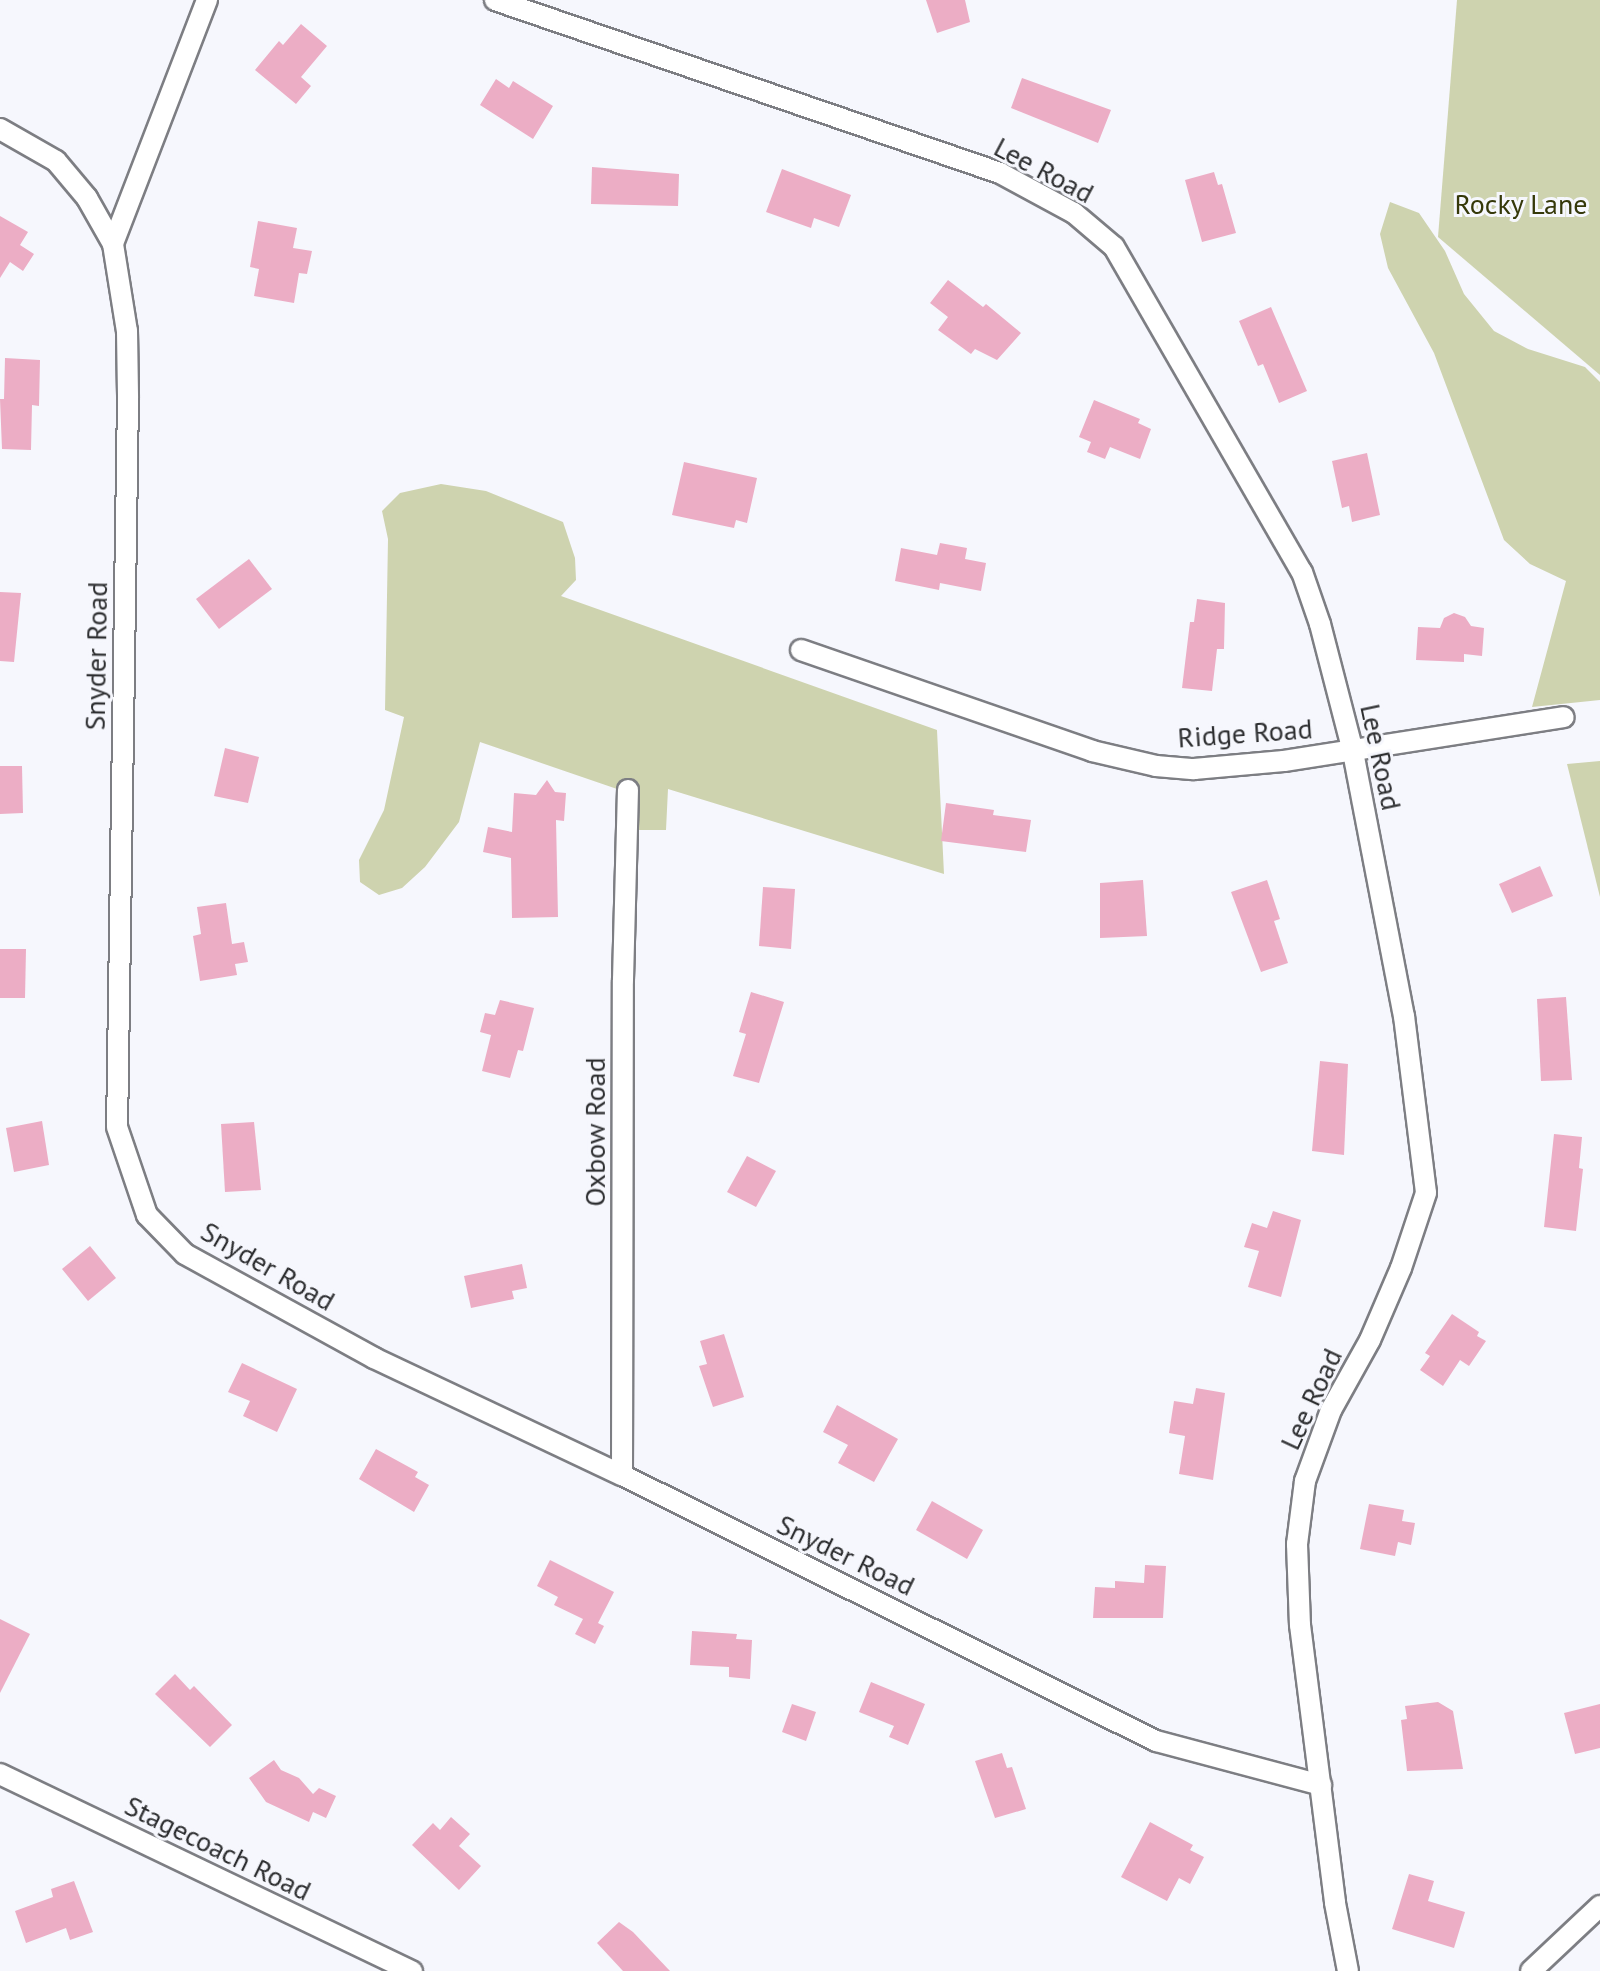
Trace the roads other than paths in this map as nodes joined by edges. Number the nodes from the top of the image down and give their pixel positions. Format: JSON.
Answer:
{"nodes":[{"id":1,"x":207,"y":0,"type":"edge"},
{"id":2,"x":495,"y":0,"type":"edge"},
{"id":3,"x":0,"y":129,"type":"edge"},
{"id":4,"x":113,"y":244,"type":"junction"},
{"id":5,"x":801,"y":650,"type":"dead end"},
{"id":6,"x":1564,"y":717,"type":"dead end"},
{"id":7,"x":1353,"y":752,"type":"junction"},
{"id":8,"x":628,"y":790,"type":"dead end"},
{"id":9,"x":622,"y":1475,"type":"junction"},
{"id":10,"x":0,"y":1774,"type":"edge"},
{"id":11,"x":1321,"y":1785,"type":"junction"},
{"id":12,"x":1600,"y":1906,"type":"edge"},
{"id":13,"x":412,"y":1971,"type":"edge"},
{"id":14,"x":1348,"y":1971,"type":"edge"},
{"id":15,"x":1531,"y":1971,"type":"edge"}],
"edges":[{"from":1,"to":4,"type":"street"},
{"from":2,"to":7,"type":"street","name":"Lee Road"},
{"from":3,"to":4,"type":"street"},
{"from":4,"to":9,"type":"street","name":"Snyder Road"},
{"from":5,"to":7,"type":"street","name":"Ridge Road"},
{"from":6,"to":7,"type":"street","name":"Ridge Road"},
{"from":7,"to":11,"type":"street","name":"Lee Road"},
{"from":8,"to":9,"type":"street","name":"Oxbow Road"},
{"from":9,"to":11,"type":"street","name":"Snyder Road"},
{"from":10,"to":13,"type":"street","name":"Stagecoach Road"},
{"from":11,"to":14,"type":"street","name":"Lee Road"},
{"from":12,"to":15,"type":"street"}]}
